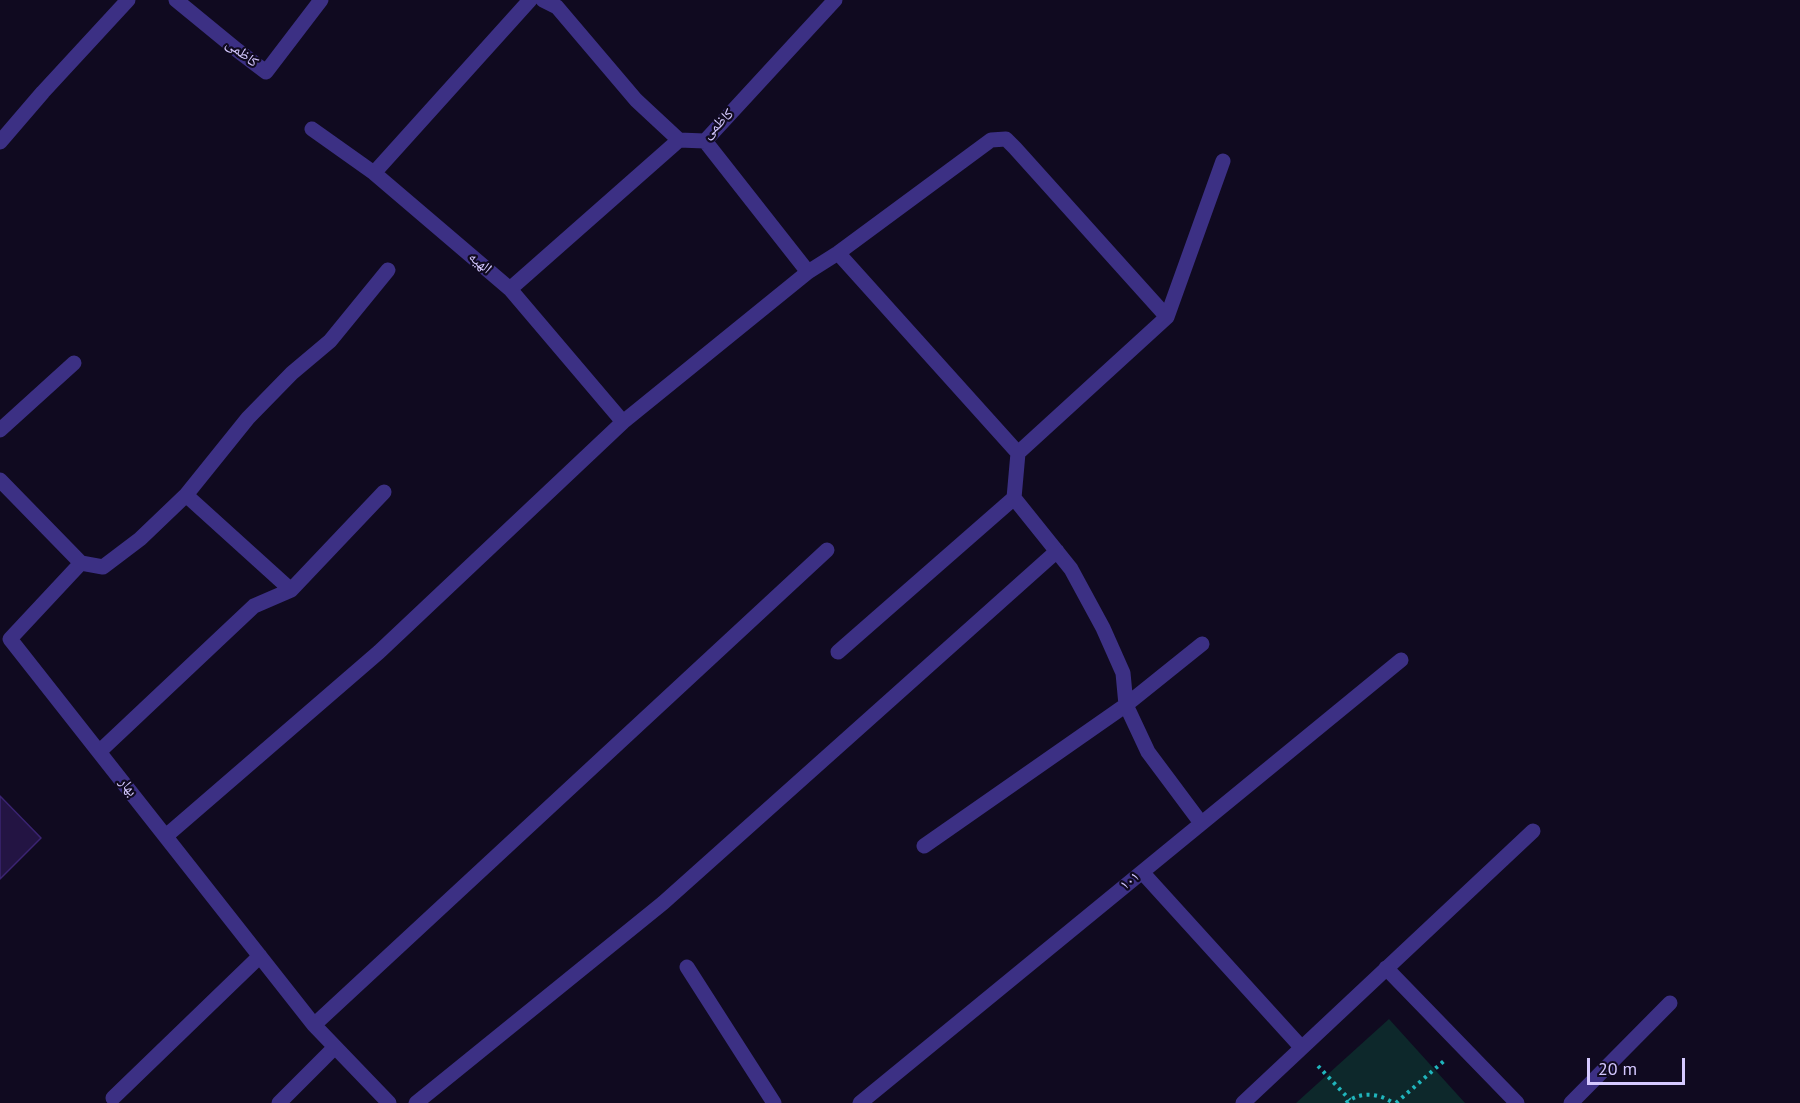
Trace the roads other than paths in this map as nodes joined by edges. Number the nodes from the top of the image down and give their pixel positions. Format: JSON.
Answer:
{"nodes":[{"id":1,"x":128,"y":0,"type":"edge"},
{"id":2,"x":176,"y":0,"type":"edge"},
{"id":3,"x":321,"y":0,"type":"edge"},
{"id":4,"x":530,"y":0,"type":"edge"},
{"id":5,"x":543,"y":0,"type":"edge"},
{"id":6,"x":835,"y":0,"type":"edge"},
{"id":7,"x":312,"y":129,"type":"dead end"},
{"id":8,"x":679,"y":140,"type":"junction"},
{"id":9,"x":705,"y":141,"type":"junction"},
{"id":10,"x":0,"y":142,"type":"edge"},
{"id":11,"x":1223,"y":161,"type":"dead end"},
{"id":12,"x":374,"y":173,"type":"junction"},
{"id":13,"x":838,"y":253,"type":"junction"},
{"id":14,"x":388,"y":270,"type":"dead end"},
{"id":15,"x":808,"y":272,"type":"junction"},
{"id":16,"x":510,"y":289,"type":"junction"},
{"id":17,"x":1167,"y":317,"type":"junction"},
{"id":18,"x":74,"y":363,"type":"dead end"},
{"id":19,"x":623,"y":422,"type":"junction"},
{"id":20,"x":0,"y":430,"type":"edge"},
{"id":21,"x":1018,"y":453,"type":"junction"},
{"id":22,"x":0,"y":480,"type":"edge"},
{"id":23,"x":384,"y":492,"type":"dead end"},
{"id":24,"x":186,"y":495,"type":"junction"},
{"id":25,"x":1014,"y":498,"type":"junction"},
{"id":26,"x":827,"y":550,"type":"dead end"},
{"id":27,"x":1057,"y":551,"type":"junction"},
{"id":28,"x":81,"y":563,"type":"junction"},
{"id":29,"x":291,"y":590,"type":"junction"},
{"id":30,"x":1202,"y":644,"type":"dead end"},
{"id":31,"x":838,"y":652,"type":"dead end"},
{"id":32,"x":1401,"y":660,"type":"dead end"},
{"id":33,"x":1126,"y":705,"type":"junction"},
{"id":34,"x":100,"y":751,"type":"junction"},
{"id":35,"x":1200,"y":823,"type":"junction"},
{"id":36,"x":1533,"y":831,"type":"dead end"},
{"id":37,"x":166,"y":836,"type":"junction"},
{"id":38,"x":924,"y":846,"type":"dead end"},
{"id":39,"x":1142,"y":872,"type":"junction"},
{"id":40,"x":260,"y":956,"type":"junction"},
{"id":41,"x":687,"y":967,"type":"dead end"},
{"id":42,"x":1386,"y":968,"type":"junction"},
{"id":43,"x":1670,"y":1003,"type":"dead end"},
{"id":44,"x":314,"y":1025,"type":"junction"},
{"id":45,"x":335,"y":1047,"type":"junction"},
{"id":46,"x":1301,"y":1047,"type":"junction"},
{"id":47,"x":113,"y":1098,"type":"dead end"},
{"id":48,"x":279,"y":1103,"type":"edge"},
{"id":49,"x":389,"y":1103,"type":"edge"},
{"id":50,"x":416,"y":1103,"type":"edge"},
{"id":51,"x":774,"y":1103,"type":"edge"},
{"id":52,"x":860,"y":1103,"type":"edge"},
{"id":53,"x":1243,"y":1103,"type":"edge"},
{"id":54,"x":1517,"y":1103,"type":"edge"},
{"id":55,"x":1571,"y":1103,"type":"edge"}],
"edges":[{"from":1,"to":10,"type":"street"},
{"from":2,"to":3,"type":"street","name":"کاظمی"},
{"from":4,"to":12,"type":"street"},
{"from":5,"to":8,"type":"street","name":"کاظمی"},
{"from":6,"to":9,"type":"street","name":"کاظمی"},
{"from":7,"to":12,"type":"street","name":"الهیه"},
{"from":8,"to":9,"type":"street","name":"کاظمی"},
{"from":8,"to":16,"type":"street"},
{"from":9,"to":15,"type":"street"},
{"from":11,"to":17,"type":"street"},
{"from":12,"to":16,"type":"street","name":"الهیه"},
{"from":13,"to":15,"type":"street"},
{"from":13,"to":17,"type":"street"},
{"from":13,"to":21,"type":"street"},
{"from":14,"to":24,"type":"street"},
{"from":15,"to":19,"type":"street"},
{"from":16,"to":19,"type":"street","name":"الهیه"},
{"from":17,"to":21,"type":"street"},
{"from":18,"to":20,"type":"street"},
{"from":19,"to":37,"type":"street"},
{"from":21,"to":25,"type":"street"},
{"from":22,"to":28,"type":"street"},
{"from":23,"to":29,"type":"street"},
{"from":24,"to":28,"type":"street"},
{"from":24,"to":29,"type":"street"},
{"from":25,"to":27,"type":"street"},
{"from":25,"to":31,"type":"street"},
{"from":26,"to":44,"type":"street"},
{"from":27,"to":33,"type":"street"},
{"from":27,"to":50,"type":"street"},
{"from":28,"to":34,"type":"street","name":"بهار"},
{"from":29,"to":34,"type":"street"},
{"from":30,"to":33,"type":"street"},
{"from":32,"to":35,"type":"street","name":"۱۰۱"},
{"from":33,"to":35,"type":"street"},
{"from":33,"to":38,"type":"street"},
{"from":34,"to":37,"type":"street","name":"بهار"},
{"from":35,"to":39,"type":"street","name":"۱۰۱"},
{"from":36,"to":42,"type":"street"},
{"from":37,"to":40,"type":"street","name":"بهار"},
{"from":39,"to":46,"type":"street"},
{"from":39,"to":52,"type":"street","name":"۱۰۱"},
{"from":40,"to":44,"type":"street","name":"بهار"},
{"from":40,"to":47,"type":"street"},
{"from":41,"to":51,"type":"street"},
{"from":42,"to":46,"type":"street"},
{"from":42,"to":54,"type":"street"},
{"from":43,"to":55,"type":"street"},
{"from":44,"to":45,"type":"street","name":"بهار"},
{"from":45,"to":48,"type":"street"},
{"from":45,"to":49,"type":"street","name":"بهار"},
{"from":46,"to":53,"type":"street"}]}
